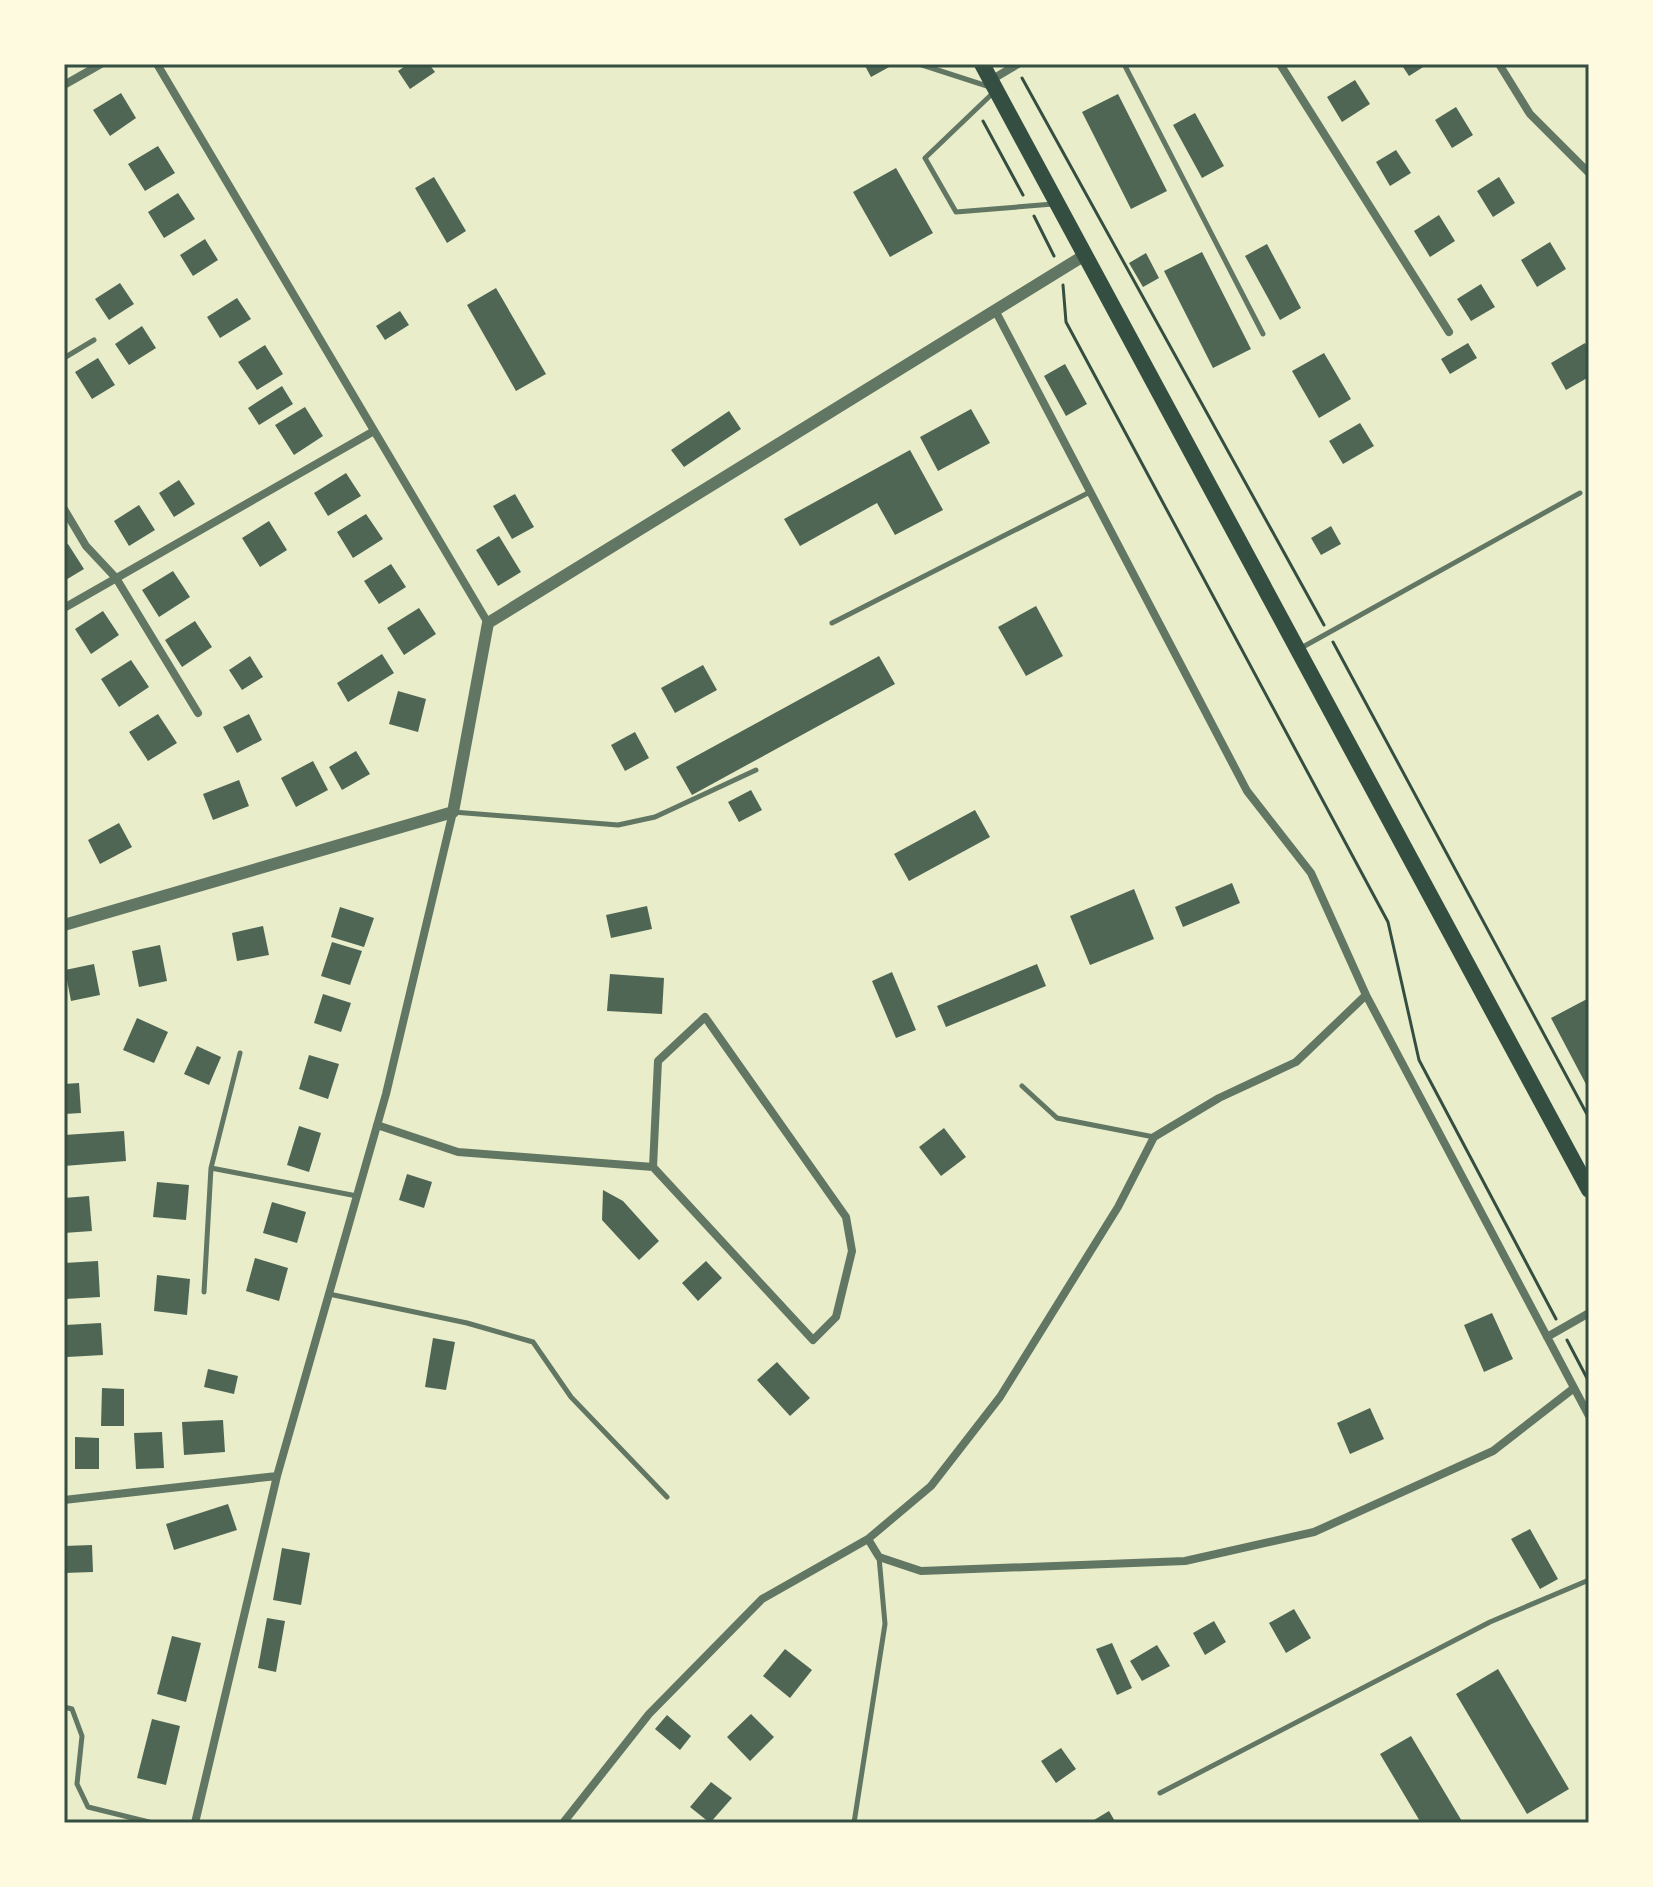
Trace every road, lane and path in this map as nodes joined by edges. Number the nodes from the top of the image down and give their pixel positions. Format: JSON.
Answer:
{"nodes":[{"id":1,"x":101,"y":64,"type":"edge"},
{"id":2,"x":157,"y":64,"type":"edge"},
{"id":3,"x":919,"y":64,"type":"edge"},
{"id":4,"x":982,"y":64,"type":"edge"},
{"id":5,"x":1124,"y":64,"type":"edge"},
{"id":6,"x":1280,"y":64,"type":"edge"},
{"id":7,"x":1499,"y":64,"type":"edge"},
{"id":8,"x":1017,"y":65,"type":"edge"},
{"id":9,"x":64,"y":85,"type":"edge"},
{"id":10,"x":994,"y":85,"type":"junction"},
{"id":11,"x":977,"y":110,"type":"junction"},
{"id":12,"x":1589,"y":173,"type":"edge"},
{"id":13,"x":1058,"y":203,"type":"junction"},
{"id":14,"x":1029,"y":208,"type":"junction"},
{"id":15,"x":1085,"y":255,"type":"junction"},
{"id":16,"x":1062,"y":271,"type":"junction"},
{"id":17,"x":996,"y":312,"type":"junction"},
{"id":18,"x":1449,"y":332,"type":"dead end"},
{"id":19,"x":1263,"y":334,"type":"dead end"},
{"id":20,"x":94,"y":340,"type":"dead end"},
{"id":21,"x":64,"y":358,"type":"edge"},
{"id":22,"x":374,"y":431,"type":"junction"},
{"id":23,"x":1090,"y":492,"type":"junction"},
{"id":24,"x":1580,"y":493,"type":"dead end"},
{"id":25,"x":64,"y":509,"type":"edge"},
{"id":26,"x":116,"y":578,"type":"junction"},
{"id":27,"x":64,"y":608,"type":"edge"},
{"id":28,"x":488,"y":623,"type":"junction"},
{"id":29,"x":832,"y":623,"type":"dead end"},
{"id":30,"x":1328,"y":633,"type":"junction"},
{"id":31,"x":1296,"y":650,"type":"junction"},
{"id":32,"x":198,"y":713,"type":"dead end"},
{"id":33,"x":756,"y":770,"type":"dead end"},
{"id":34,"x":453,"y":812,"type":"junction"},
{"id":35,"x":64,"y":925,"type":"edge"},
{"id":36,"x":1366,"y":995,"type":"junction"},
{"id":37,"x":240,"y":1053,"type":"dead end"},
{"id":38,"x":1022,"y":1086,"type":"dead end"},
{"id":39,"x":1589,"y":1118,"type":"edge"},
{"id":40,"x":377,"y":1125,"type":"junction"},
{"id":41,"x":1154,"y":1137,"type":"junction"},
{"id":42,"x":653,"y":1167,"type":"junction"},
{"id":43,"x":211,"y":1168,"type":"junction"},
{"id":44,"x":1589,"y":1190,"type":"edge"},
{"id":45,"x":357,"y":1196,"type":"junction"},
{"id":46,"x":204,"y":1292,"type":"dead end"},
{"id":47,"x":329,"y":1294,"type":"junction"},
{"id":48,"x":1589,"y":1313,"type":"edge"},
{"id":49,"x":1561,"y":1330,"type":"junction"},
{"id":50,"x":1547,"y":1337,"type":"junction"},
{"id":51,"x":1589,"y":1382,"type":"edge"},
{"id":52,"x":1574,"y":1388,"type":"junction"},
{"id":53,"x":1589,"y":1416,"type":"edge"},
{"id":54,"x":277,"y":1476,"type":"junction"},
{"id":55,"x":667,"y":1497,"type":"dead end"},
{"id":56,"x":64,"y":1500,"type":"edge"},
{"id":57,"x":868,"y":1539,"type":"junction"},
{"id":58,"x":879,"y":1557,"type":"junction"},
{"id":59,"x":1589,"y":1580,"type":"edge"},
{"id":60,"x":64,"y":1707,"type":"edge"},
{"id":61,"x":1160,"y":1793,"type":"dead end"},
{"id":62,"x":153,"y":1823,"type":"edge"},
{"id":63,"x":195,"y":1823,"type":"edge"},
{"id":64,"x":563,"y":1823,"type":"edge"},
{"id":65,"x":854,"y":1823,"type":"edge"}],
"edges":[{"from":1,"to":9,"type":"street"},
{"from":2,"to":22,"type":"street"},
{"from":3,"to":10,"type":"lane"},
{"from":4,"to":10,"type":"highway"},
{"from":5,"to":19,"type":"lane"},
{"from":6,"to":18,"type":"street"},
{"from":7,"to":12,"type":"street"},
{"from":8,"to":10,"type":"street"},
{"from":8,"to":30,"type":"path"},
{"from":10,"to":11,"type":"lane"},
{"from":10,"to":13,"type":"highway"},
{"from":11,"to":14,"type":"path"},
{"from":11,"to":14,"type":"lane"},
{"from":13,"to":14,"type":"lane"},
{"from":13,"to":15,"type":"highway"},
{"from":14,"to":16,"type":"path"},
{"from":15,"to":16,"type":"street"},
{"from":15,"to":31,"type":"highway"},
{"from":16,"to":17,"type":"street"},
{"from":16,"to":49,"type":"path"},
{"from":17,"to":23,"type":"street"},
{"from":17,"to":28,"type":"street"},
{"from":20,"to":21,"type":"lane"},
{"from":22,"to":26,"type":"street"},
{"from":22,"to":28,"type":"street"},
{"from":23,"to":29,"type":"lane"},
{"from":23,"to":36,"type":"street"},
{"from":24,"to":30,"type":"lane"},
{"from":25,"to":26,"type":"street"},
{"from":26,"to":27,"type":"street"},
{"from":26,"to":32,"type":"street"},
{"from":28,"to":34,"type":"street"},
{"from":30,"to":31,"type":"lane"},
{"from":30,"to":39,"type":"path"},
{"from":31,"to":44,"type":"highway"},
{"from":33,"to":34,"type":"lane"},
{"from":34,"to":35,"type":"street"},
{"from":34,"to":40,"type":"street"},
{"from":36,"to":41,"type":"street"},
{"from":36,"to":50,"type":"street"},
{"from":37,"to":43,"type":"lane"},
{"from":38,"to":41,"type":"lane"},
{"from":40,"to":42,"type":"street"},
{"from":40,"to":45,"type":"street"},
{"from":41,"to":57,"type":"street"},
{"from":42,"to":42,"type":"street"},
{"from":43,"to":45,"type":"lane"},
{"from":43,"to":46,"type":"lane"},
{"from":45,"to":47,"type":"street"},
{"from":47,"to":54,"type":"street"},
{"from":47,"to":55,"type":"lane"},
{"from":48,"to":49,"type":"street"},
{"from":49,"to":50,"type":"street"},
{"from":49,"to":51,"type":"path"},
{"from":50,"to":52,"type":"street"},
{"from":52,"to":53,"type":"street"},
{"from":52,"to":58,"type":"street"},
{"from":54,"to":56,"type":"street"},
{"from":54,"to":63,"type":"street"},
{"from":57,"to":58,"type":"street"},
{"from":57,"to":64,"type":"street"},
{"from":58,"to":65,"type":"lane"},
{"from":59,"to":61,"type":"lane"},
{"from":60,"to":62,"type":"lane"}]}
